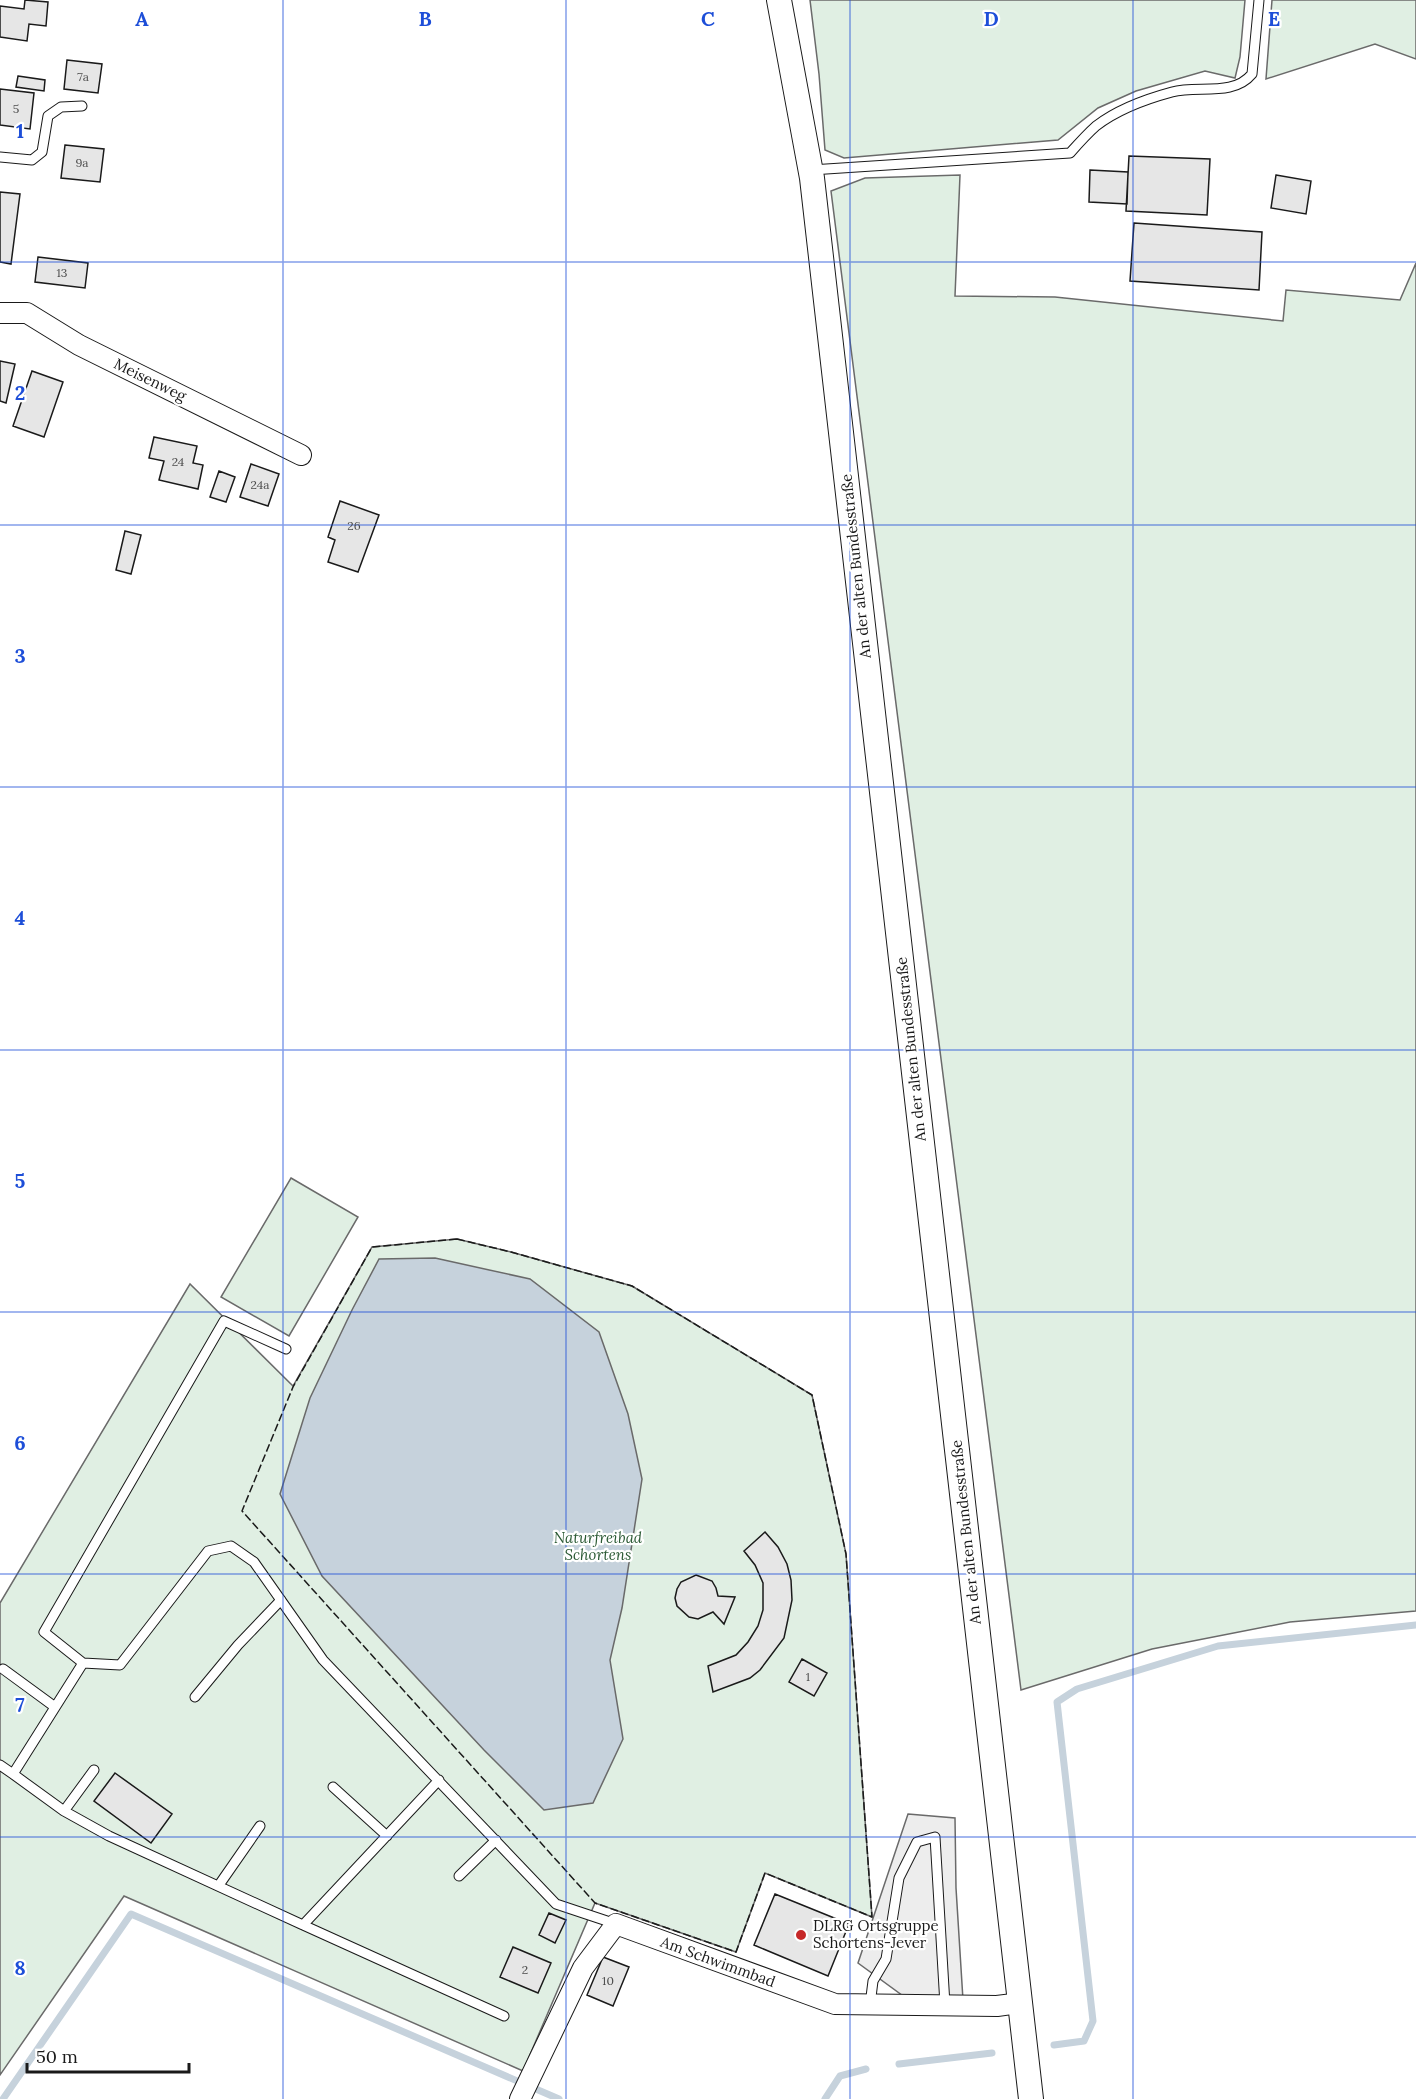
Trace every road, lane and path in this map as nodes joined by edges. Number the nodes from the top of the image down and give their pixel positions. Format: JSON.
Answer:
{"nodes":[{"id":1,"x":779,"y":0,"type":"edge"},
{"id":2,"x":1259,"y":0,"type":"edge"},
{"id":3,"x":82,"y":106,"type":"dead end"},
{"id":4,"x":0,"y":157,"type":"edge"},
{"id":5,"x":811,"y":170,"type":"junction"},
{"id":6,"x":0,"y":313,"type":"edge"},
{"id":7,"x":300,"y":455,"type":"dead end"},
{"id":8,"x":286,"y":1349,"type":"dead end"},
{"id":9,"x":281,"y":1600,"type":"junction"},
{"id":10,"x":82,"y":1663,"type":"junction"},
{"id":11,"x":3,"y":1669,"type":"dead end"},
{"id":12,"x":195,"y":1697,"type":"dead end"},
{"id":13,"x":55,"y":1707,"type":"junction"},
{"id":14,"x":0,"y":1765,"type":"edge"},
{"id":15,"x":94,"y":1770,"type":"dead end"},
{"id":16,"x":13,"y":1774,"type":"junction"},
{"id":17,"x":439,"y":1780,"type":"junction"},
{"id":18,"x":333,"y":1787,"type":"dead end"},
{"id":19,"x":64,"y":1811,"type":"junction"},
{"id":20,"x":260,"y":1826,"type":"dead end"},
{"id":21,"x":387,"y":1836,"type":"junction"},
{"id":22,"x":496,"y":1840,"type":"junction"},
{"id":23,"x":459,"y":1876,"type":"dead end"},
{"id":24,"x":219,"y":1885,"type":"junction"},
{"id":25,"x":616,"y":1924,"type":"junction"},
{"id":26,"x":303,"y":1925,"type":"junction"},
{"id":27,"x":1020,"y":2003,"type":"junction"},
{"id":28,"x":870,"y":2005,"type":"junction"},
{"id":29,"x":945,"y":2005,"type":"junction"},
{"id":30,"x":504,"y":2016,"type":"dead end"},
{"id":31,"x":520,"y":2098,"type":"edge"},
{"id":32,"x":1031,"y":2099,"type":"edge"}],
"edges":[{"from":1,"to":5,"type":"street","name":"An der alten Bundesstraße"},
{"from":2,"to":5,"type":"lane"},
{"from":3,"to":4,"type":"lane"},
{"from":5,"to":27,"type":"street","name":"An der alten Bundesstraße"},
{"from":6,"to":7,"type":"street","name":"Meisenweg"},
{"from":8,"to":10,"type":"lane"},
{"from":9,"to":10,"type":"lane"},
{"from":9,"to":12,"type":"lane"},
{"from":9,"to":17,"type":"lane"},
{"from":10,"to":13,"type":"lane"},
{"from":11,"to":13,"type":"lane"},
{"from":13,"to":16,"type":"lane"},
{"from":14,"to":16,"type":"lane"},
{"from":15,"to":19,"type":"lane"},
{"from":16,"to":19,"type":"lane"},
{"from":17,"to":21,"type":"lane"},
{"from":17,"to":22,"type":"lane"},
{"from":18,"to":21,"type":"lane"},
{"from":19,"to":24,"type":"lane"},
{"from":20,"to":24,"type":"lane"},
{"from":21,"to":26,"type":"lane"},
{"from":22,"to":23,"type":"lane"},
{"from":22,"to":25,"type":"lane"},
{"from":24,"to":26,"type":"lane"},
{"from":25,"to":28,"type":"street","name":"Am Schwimmbad"},
{"from":25,"to":31,"type":"street"},
{"from":26,"to":30,"type":"lane"},
{"from":27,"to":29,"type":"street","name":"Am Schwimmbad"},
{"from":27,"to":32,"type":"street","name":"An der alten Bundesstraße"},
{"from":28,"to":29,"type":"street","name":"Am Schwimmbad"},
{"from":28,"to":29,"type":"lane"}]}
